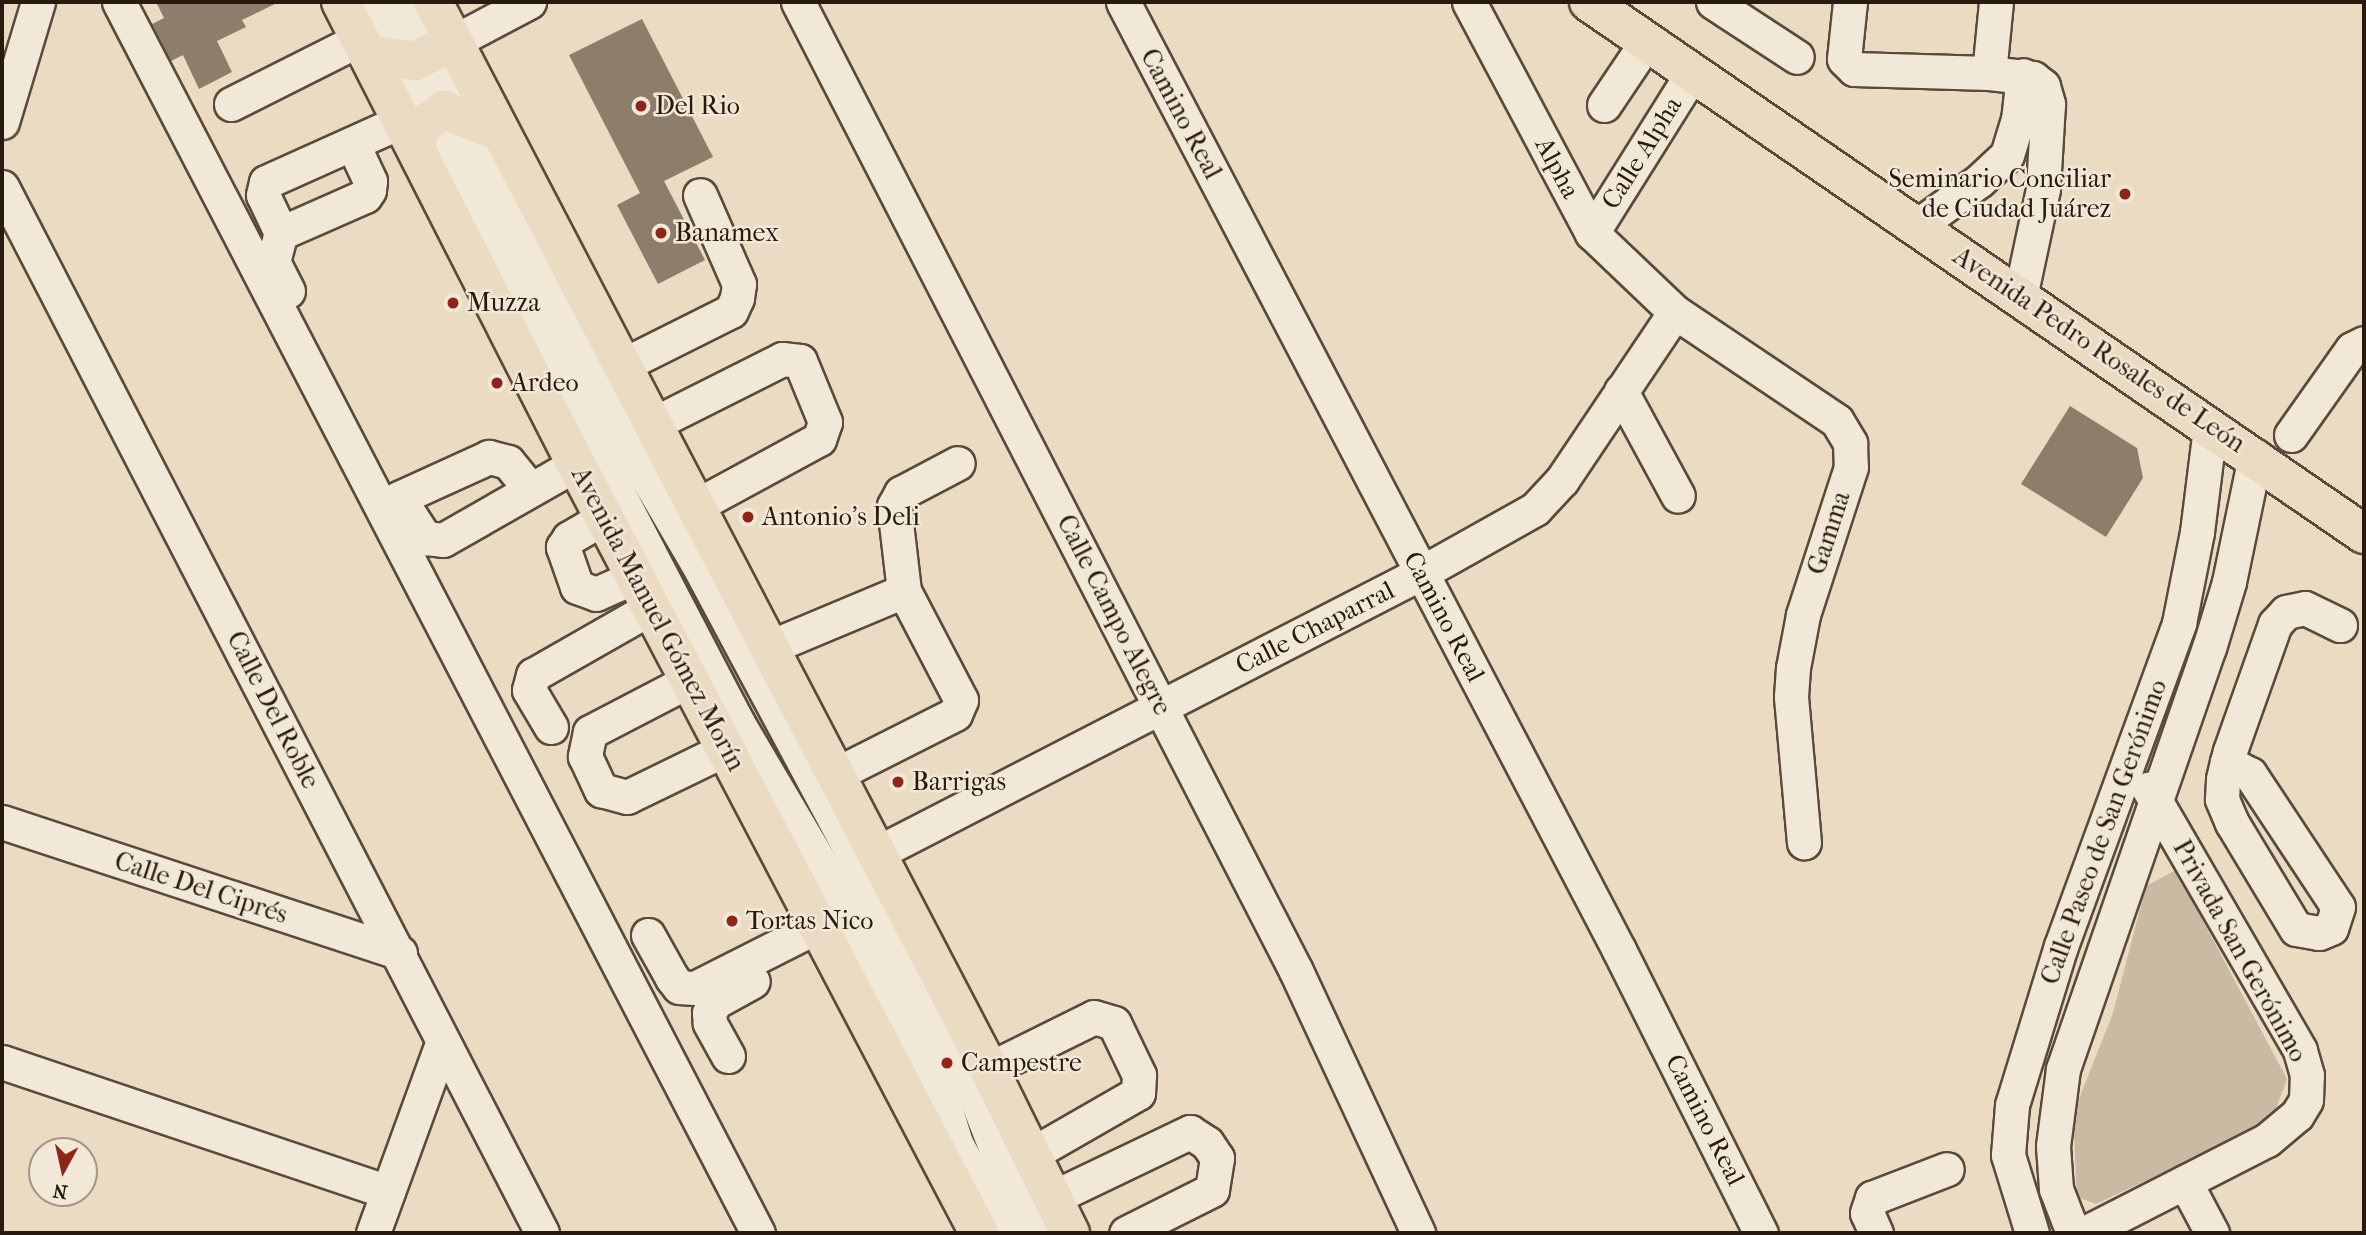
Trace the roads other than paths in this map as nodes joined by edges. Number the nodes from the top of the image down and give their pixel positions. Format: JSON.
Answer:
{"nodes":[{"id":1,"x":38,"y":2,"type":"edge"},
{"id":2,"x":119,"y":2,"type":"edge"},
{"id":3,"x":341,"y":2,"type":"edge"},
{"id":4,"x":372,"y":2,"type":"edge"},
{"id":5,"x":404,"y":2,"type":"edge"},
{"id":6,"x":433,"y":2,"type":"edge"},
{"id":7,"x":529,"y":2,"type":"edge"},
{"id":8,"x":798,"y":2,"type":"edge"},
{"id":9,"x":1123,"y":2,"type":"edge"},
{"id":10,"x":1469,"y":2,"type":"edge"},
{"id":11,"x":1589,"y":2,"type":"edge"},
{"id":12,"x":1713,"y":2,"type":"edge"},
{"id":13,"x":1850,"y":2,"type":"edge"},
{"id":14,"x":1996,"y":2,"type":"edge"},
{"id":15,"x":1647,"y":41,"type":"junction"},
{"id":16,"x":403,"y":50,"type":"junction"},
{"id":17,"x":1797,"y":57,"type":"dead end"},
{"id":18,"x":1692,"y":72,"type":"junction"},
{"id":19,"x":1990,"y":74,"type":"junction"},
{"id":20,"x":2023,"y":75,"type":"junction"},
{"id":21,"x":231,"y":104,"type":"dead end"},
{"id":22,"x":1604,"y":105,"type":"dead end"},
{"id":23,"x":2,"y":122,"type":"edge"},
{"id":24,"x":426,"y":124,"type":"junction"},
{"id":25,"x":497,"y":131,"type":"junction"},
{"id":26,"x":354,"y":145,"type":"junction"},
{"id":27,"x":2012,"y":147,"type":"junction"},
{"id":28,"x":2046,"y":152,"type":"junction"},
{"id":29,"x":2,"y":187,"type":"edge"},
{"id":30,"x":700,"y":195,"type":"dead end"},
{"id":31,"x":1917,"y":226,"type":"junction"},
{"id":32,"x":281,"y":233,"type":"junction"},
{"id":33,"x":1592,"y":233,"type":"junction"},
{"id":34,"x":2020,"y":297,"type":"junction"},
{"id":35,"x":1675,"y":312,"type":"junction"},
{"id":36,"x":2364,"y":343,"type":"edge"},
{"id":37,"x":621,"y":366,"type":"junction"},
{"id":38,"x":1621,"y":391,"type":"junction"},
{"id":39,"x":652,"y":425,"type":"junction"},
{"id":40,"x":2210,"y":427,"type":"junction"},
{"id":41,"x":2291,"y":435,"type":"dead end"},
{"id":42,"x":2255,"y":456,"type":"junction"},
{"id":43,"x":958,"y":463,"type":"dead end"},
{"id":44,"x":576,"y":464,"type":"junction"},
{"id":45,"x":530,"y":489,"type":"junction"},
{"id":46,"x":1678,"y":496,"type":"dead end"},
{"id":47,"x":400,"y":498,"type":"junction"},
{"id":48,"x":694,"y":507,"type":"junction"},
{"id":49,"x":605,"y":517,"type":"junction"},
{"id":50,"x":2364,"y":534,"type":"edge"},
{"id":51,"x":1421,"y":573,"type":"junction"},
{"id":52,"x":644,"y":592,"type":"junction"},
{"id":53,"x":904,"y":592,"type":"junction"},
{"id":54,"x":2340,"y":625,"type":"dead end"},
{"id":55,"x":770,"y":647,"type":"junction"},
{"id":56,"x":690,"y":680,"type":"junction"},
{"id":57,"x":1161,"y":707,"type":"junction"},
{"id":58,"x":2145,"y":724,"type":"junction"},
{"id":59,"x":551,"y":727,"type":"dead end"},
{"id":60,"x":2180,"y":735,"type":"junction"},
{"id":61,"x":726,"y":749,"type":"junction"},
{"id":62,"x":2229,"y":757,"type":"junction"},
{"id":63,"x":2130,"y":765,"type":"junction"},
{"id":64,"x":836,"y":774,"type":"junction"},
{"id":65,"x":2158,"y":801,"type":"junction"},
{"id":66,"x":2,"y":822,"type":"edge"},
{"id":67,"x":1804,"y":842,"type":"dead end"},
{"id":68,"x":877,"y":853,"type":"junction"},
{"id":69,"x":822,"y":934,"type":"junction"},
{"id":70,"x":648,"y":935,"type":"dead end"},
{"id":71,"x":400,"y":953,"type":"junction"},
{"id":72,"x":442,"y":1042,"type":"junction"},
{"id":73,"x":728,"y":1056,"type":"dead end"},
{"id":74,"x":2,"y":1062,"type":"edge"},
{"id":75,"x":989,"y":1069,"type":"junction"},
{"id":76,"x":1030,"y":1155,"type":"junction"},
{"id":77,"x":1947,"y":1169,"type":"dead end"},
{"id":78,"x":2185,"y":1182,"type":"junction"},
{"id":79,"x":388,"y":1192,"type":"junction"},
{"id":80,"x":1052,"y":1198,"type":"junction"},
{"id":81,"x":373,"y":1233,"type":"edge"},
{"id":82,"x":542,"y":1233,"type":"edge"},
{"id":83,"x":758,"y":1233,"type":"edge"},
{"id":84,"x":979,"y":1233,"type":"edge"},
{"id":85,"x":1003,"y":1233,"type":"edge"},
{"id":86,"x":1038,"y":1233,"type":"edge"},
{"id":87,"x":1070,"y":1233,"type":"edge"},
{"id":88,"x":1126,"y":1233,"type":"edge"},
{"id":89,"x":1418,"y":1233,"type":"edge"},
{"id":90,"x":1761,"y":1233,"type":"edge"},
{"id":91,"x":1876,"y":1233,"type":"edge"},
{"id":92,"x":2032,"y":1233,"type":"edge"},
{"id":93,"x":2073,"y":1233,"type":"edge"},
{"id":94,"x":2085,"y":1233,"type":"edge"},
{"id":95,"x":2212,"y":1233,"type":"edge"}],
"edges":[{"from":1,"to":23,"type":"street"},
{"from":2,"to":83,"type":"street"},
{"from":3,"to":16,"type":"main road","name":"Avenida Manuel Gómez Morín"},
{"from":4,"to":16,"type":"street"},
{"from":5,"to":16,"type":"street"},
{"from":6,"to":16,"type":"main road","name":"Avenida Manuel Gómez Morín"},
{"from":7,"to":16,"type":"street"},
{"from":8,"to":57,"type":"street","name":"Calle Campo Alegre"},
{"from":9,"to":51,"type":"street","name":"Camino Real"},
{"from":10,"to":33,"type":"street","name":"Alpha"},
{"from":11,"to":15,"type":"main road","name":"Avenida Pedro Rosales de León"},
{"from":12,"to":17,"type":"street"},
{"from":13,"to":19,"type":"street"},
{"from":14,"to":19,"type":"street"},
{"from":15,"to":18,"type":"main road","name":"Avenida Pedro Rosales de León"},
{"from":15,"to":22,"type":"street"},
{"from":16,"to":21,"type":"street"},
{"from":16,"to":24,"type":"main road","name":"Avenida Manuel Gómez Morín"},
{"from":16,"to":24,"type":"street"},
{"from":16,"to":25,"type":"main road","name":"Avenida Manuel Gómez Morín"},
{"from":18,"to":31,"type":"main road","name":"Avenida Pedro Rosales de León"},
{"from":18,"to":33,"type":"street","name":"Calle Alpha"},
{"from":19,"to":20,"type":"street"},
{"from":20,"to":27,"type":"street"},
{"from":20,"to":28,"type":"street"},
{"from":24,"to":25,"type":"main road"},
{"from":24,"to":26,"type":"street"},
{"from":24,"to":44,"type":"main road","name":"Avenida Manuel Gómez Morín"},
{"from":24,"to":85,"type":"street"},
{"from":24,"to":86,"type":"street"},
{"from":25,"to":37,"type":"main road","name":"Avenida Manuel Gómez Morín"},
{"from":26,"to":32,"type":"street"},
{"from":26,"to":32,"type":"street"},
{"from":27,"to":28,"type":"street"},
{"from":27,"to":31,"type":"street"},
{"from":28,"to":34,"type":"street"},
{"from":29,"to":71,"type":"street","name":"Calle Del Roble"},
{"from":30,"to":37,"type":"street"},
{"from":31,"to":34,"type":"main road","name":"Avenida Pedro Rosales de León"},
{"from":32,"to":47,"type":"street"},
{"from":33,"to":35,"type":"street","name":"Alpha"},
{"from":34,"to":40,"type":"main road","name":"Avenida Pedro Rosales de León"},
{"from":35,"to":38,"type":"street","name":"Calle Chaparral"},
{"from":35,"to":67,"type":"street","name":"Gamma"},
{"from":36,"to":41,"type":"street"},
{"from":37,"to":39,"type":"main road","name":"Avenida Manuel Gómez Morín"},
{"from":38,"to":46,"type":"street"},
{"from":38,"to":51,"type":"street","name":"Calle Chaparral"},
{"from":39,"to":48,"type":"main road","name":"Avenida Manuel Gómez Morín"},
{"from":39,"to":48,"type":"street"},
{"from":40,"to":42,"type":"main road","name":"Avenida Pedro Rosales de León"},
{"from":40,"to":58,"type":"street","name":"Calle Paseo de San Gerónimo"},
{"from":42,"to":50,"type":"main road","name":"Avenida Pedro Rosales de León"},
{"from":42,"to":60,"type":"street","name":"Calle Paseo de San Gerónimo"},
{"from":43,"to":53,"type":"street"},
{"from":44,"to":45,"type":"street"},
{"from":44,"to":49,"type":"main road","name":"Avenida Manuel Gómez Morín"},
{"from":45,"to":47,"type":"street"},
{"from":45,"to":47,"type":"street"},
{"from":48,"to":55,"type":"main road","name":"Avenida Manuel Gómez Morín"},
{"from":49,"to":52,"type":"main road","name":"Avenida Manuel Gómez Morín"},
{"from":49,"to":52,"type":"street"},
{"from":51,"to":57,"type":"street","name":"Calle Chaparral"},
{"from":51,"to":90,"type":"street","name":"Camino Real"},
{"from":52,"to":56,"type":"main road","name":"Avenida Manuel Gómez Morín"},
{"from":52,"to":59,"type":"street"},
{"from":53,"to":55,"type":"street"},
{"from":53,"to":64,"type":"street"},
{"from":54,"to":62,"type":"street"},
{"from":55,"to":64,"type":"main road","name":"Avenida Manuel Gómez Morín"},
{"from":56,"to":61,"type":"main road","name":"Avenida Manuel Gómez Morín"},
{"from":56,"to":61,"type":"street"},
{"from":57,"to":68,"type":"street","name":"Calle Chaparral"},
{"from":57,"to":89,"type":"street","name":"Calle Campo Alegre"},
{"from":58,"to":60,"type":"street"},
{"from":58,"to":63,"type":"street","name":"Calle Paseo de San Gerónimo"},
{"from":60,"to":62,"type":"street"},
{"from":60,"to":65,"type":"street","name":"Calle Paseo de San Gerónimo"},
{"from":61,"to":69,"type":"main road","name":"Avenida Manuel Gómez Morín"},
{"from":62,"to":62,"type":"street"},
{"from":63,"to":65,"type":"street","name":"Privada San Gerónimo"},
{"from":63,"to":92,"type":"street","name":"Calle Paseo de San Gerónimo"},
{"from":64,"to":68,"type":"main road","name":"Avenida Manuel Gómez Morín"},
{"from":65,"to":78,"type":"street","name":"Privada San Gerónimo"},
{"from":65,"to":93,"type":"street","name":"Calle Paseo de San Gerónimo"},
{"from":66,"to":71,"type":"street","name":"Calle Del Ciprés"},
{"from":68,"to":75,"type":"main road","name":"Avenida Manuel Gómez Morín"},
{"from":69,"to":70,"type":"street"},
{"from":69,"to":73,"type":"street"},
{"from":69,"to":84,"type":"main road","name":"Avenida Manuel Gómez Morín"},
{"from":71,"to":72,"type":"street","name":"Calle Del Roble"},
{"from":72,"to":79,"type":"street"},
{"from":72,"to":82,"type":"street","name":"Calle Del Roble"},
{"from":74,"to":79,"type":"street"},
{"from":75,"to":76,"type":"main road","name":"Avenida Manuel Gómez Morín"},
{"from":75,"to":76,"type":"street"},
{"from":76,"to":80,"type":"main road","name":"Avenida Manuel Gómez Morín"},
{"from":77,"to":91,"type":"street"},
{"from":78,"to":94,"type":"street","name":"Privada San Gerónimo"},
{"from":78,"to":95,"type":"street"},
{"from":79,"to":81,"type":"street"},
{"from":80,"to":87,"type":"main road","name":"Avenida Manuel Gómez Morín"},
{"from":80,"to":88,"type":"street"}]}
